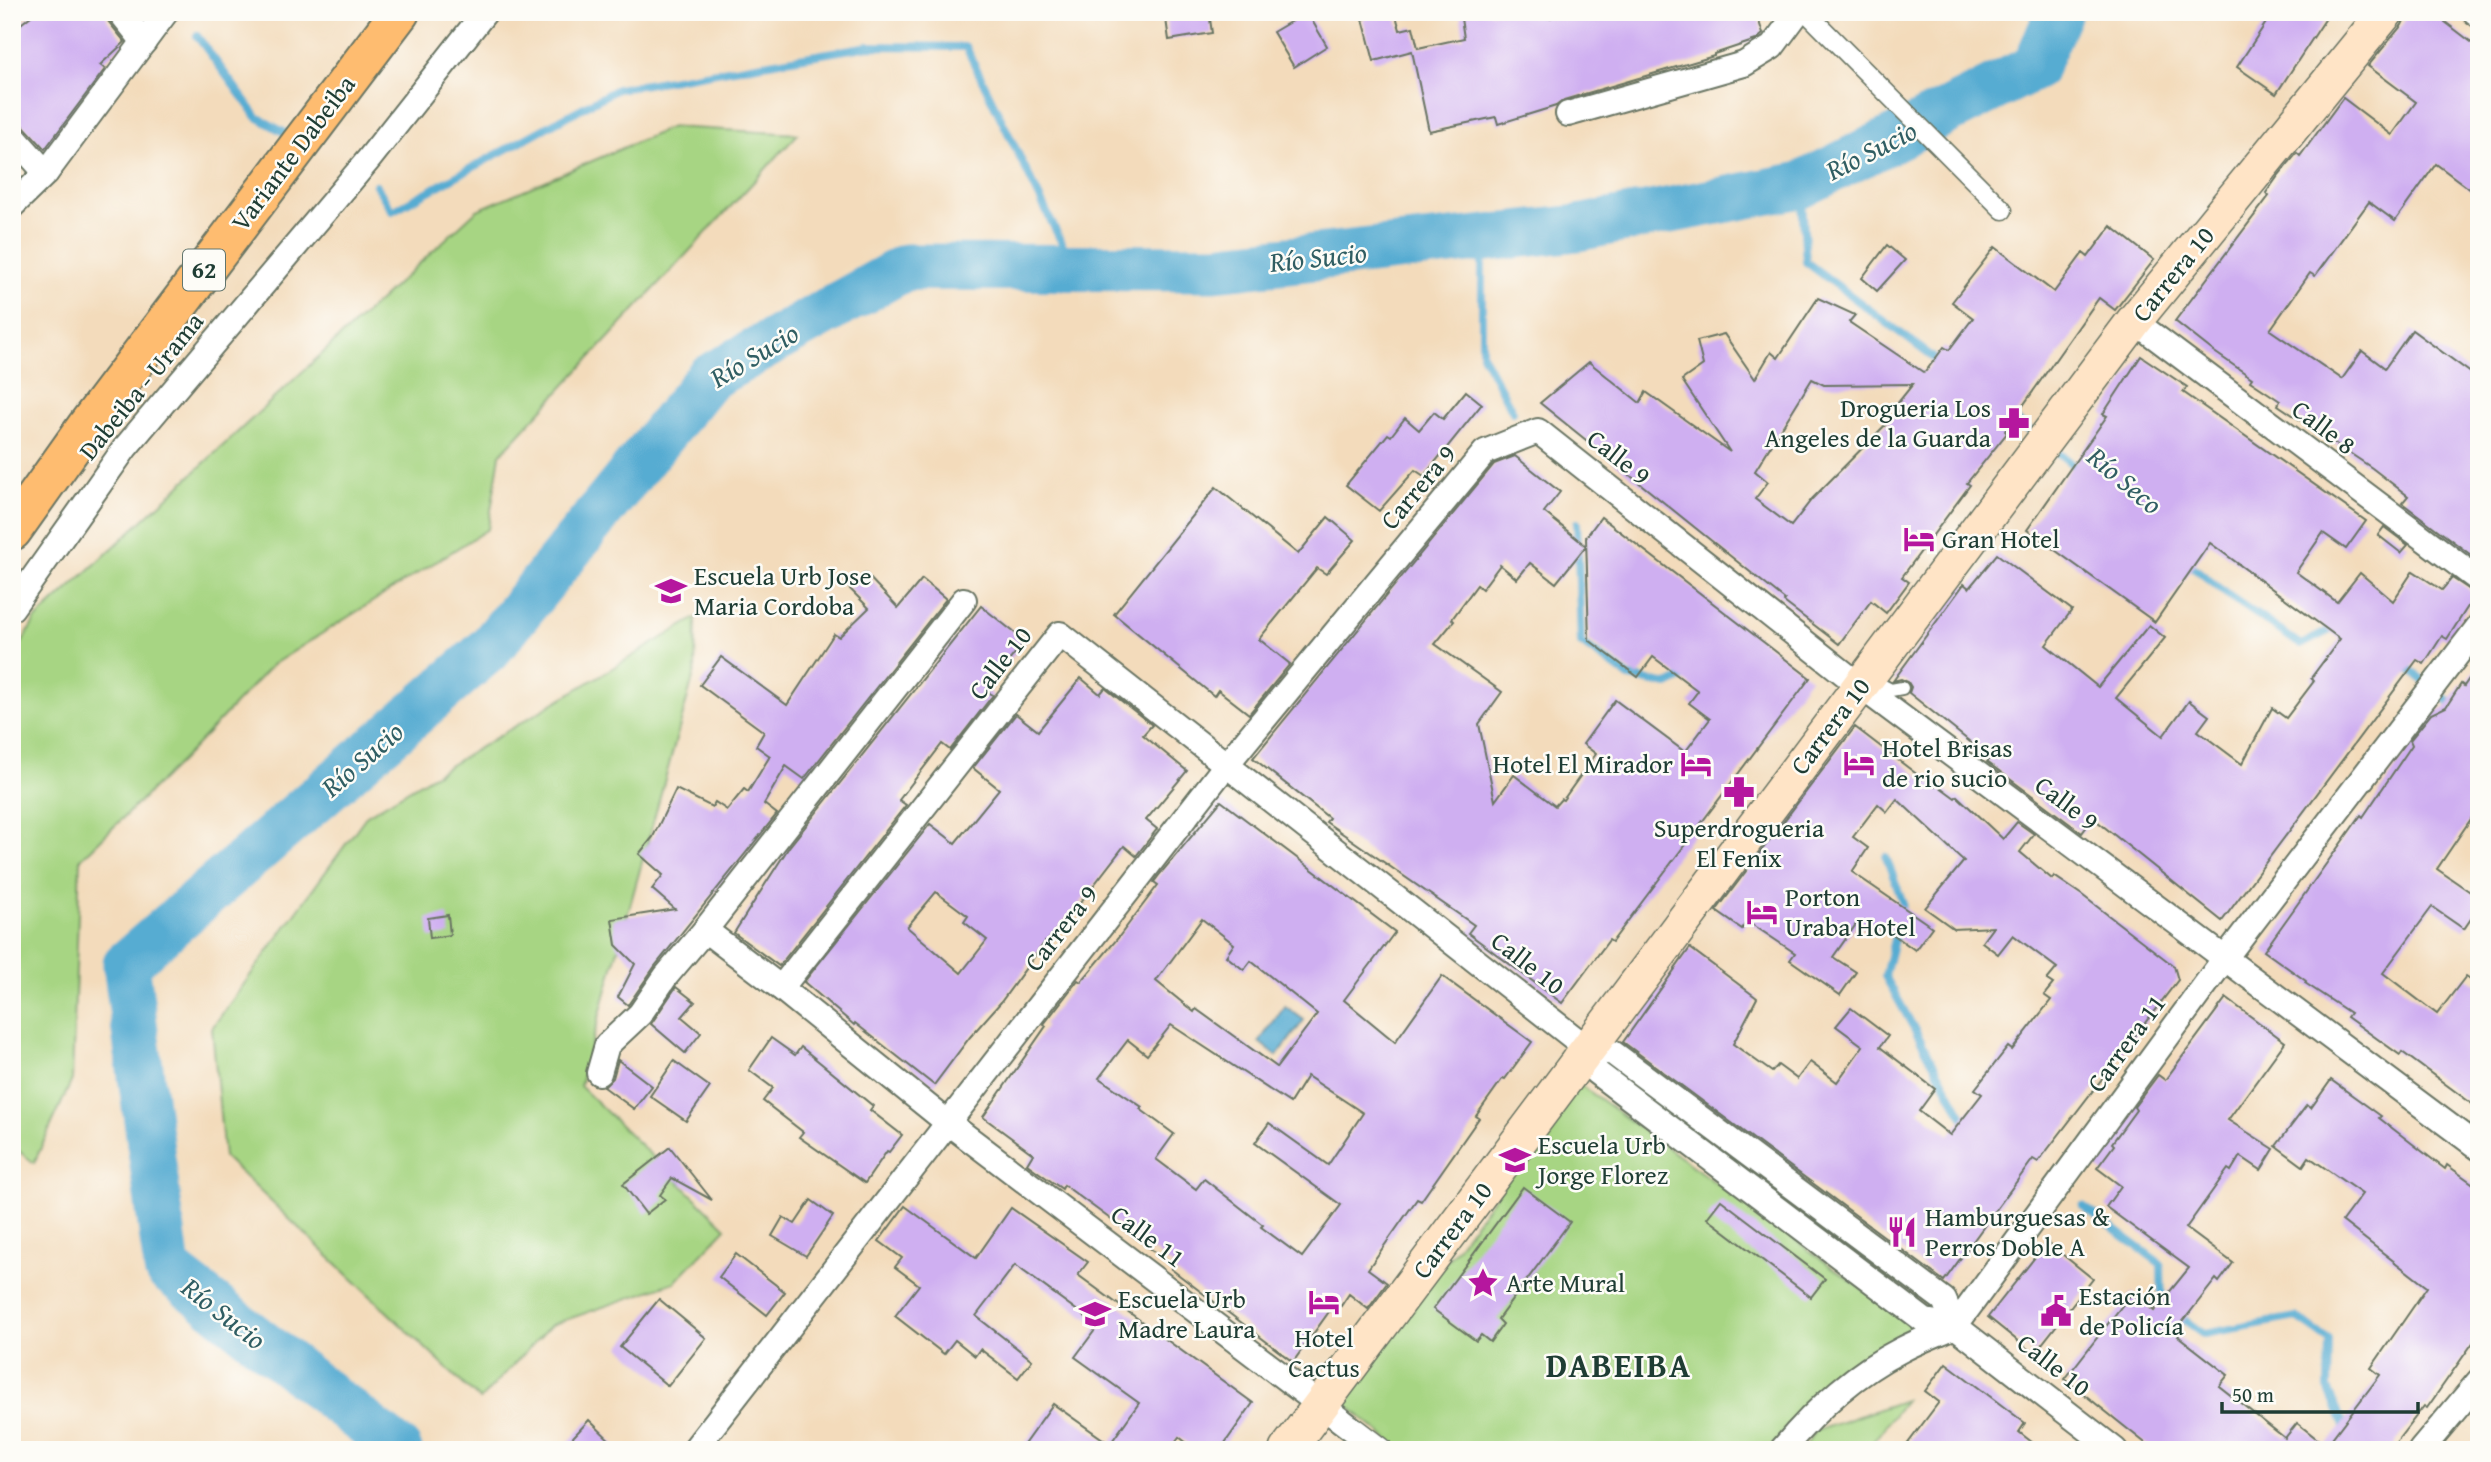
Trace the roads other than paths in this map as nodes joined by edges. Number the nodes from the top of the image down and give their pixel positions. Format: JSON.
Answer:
{"nodes":[{"id":1,"x":120,"y":12,"type":"edge"},
{"id":2,"x":166,"y":12,"type":"edge"},
{"id":3,"x":400,"y":12,"type":"edge"},
{"id":4,"x":485,"y":12,"type":"edge"},
{"id":5,"x":1798,"y":12,"type":"edge"},
{"id":6,"x":1806,"y":12,"type":"edge"},
{"id":7,"x":2386,"y":12,"type":"edge"},
{"id":8,"x":144,"y":42,"type":"junction"},
{"id":9,"x":1568,"y":114,"type":"dead end"},
{"id":10,"x":12,"y":135,"type":"edge"},
{"id":11,"x":46,"y":173,"type":"junction"},
{"id":12,"x":12,"y":206,"type":"edge"},
{"id":13,"x":2003,"y":209,"type":"dead end"},
{"id":14,"x":2134,"y":321,"type":"junction"},
{"id":15,"x":1485,"y":452,"type":"joint"},
{"id":16,"x":12,"y":531,"type":"edge"},
{"id":17,"x":2479,"y":580,"type":"edge"},
{"id":18,"x":964,"y":600,"type":"dead end"},
{"id":19,"x":12,"y":608,"type":"edge"},
{"id":20,"x":2479,"y":626,"type":"edge"},
{"id":21,"x":1863,"y":682,"type":"junction"},
{"id":22,"x":1226,"y":765,"type":"junction"},
{"id":23,"x":705,"y":930,"type":"junction"},
{"id":24,"x":2225,"y":958,"type":"junction"},
{"id":25,"x":781,"y":988,"type":"junction"},
{"id":26,"x":1588,"y":1048,"type":"junction"},
{"id":27,"x":599,"y":1073,"type":"dead end"},
{"id":28,"x":947,"y":1122,"type":"junction"},
{"id":29,"x":2479,"y":1148,"type":"edge"},
{"id":30,"x":1955,"y":1326,"type":"junction"},
{"id":31,"x":2479,"y":1381,"type":"edge"},
{"id":32,"x":1321,"y":1404,"type":"junction"},
{"id":33,"x":694,"y":1450,"type":"edge"},
{"id":34,"x":1287,"y":1450,"type":"edge"},
{"id":35,"x":1380,"y":1450,"type":"edge"},
{"id":36,"x":1782,"y":1450,"type":"edge"},
{"id":37,"x":2115,"y":1450,"type":"edge"},
{"id":38,"x":2421,"y":1450,"type":"edge"}],
"edges":[{"from":1,"to":8,"type":"street"},
{"from":2,"to":8,"type":"street"},
{"from":3,"to":16,"type":"highway","name":"Variante Dabeiba","number":"62"},
{"from":4,"to":19,"type":"street","name":"Dabeiba - Urama"},
{"from":5,"to":9,"type":"street"},
{"from":6,"to":13,"type":"street"},
{"from":7,"to":14,"type":"main road","name":"Carrera 10"},
{"from":8,"to":11,"type":"street"},
{"from":10,"to":11,"type":"street"},
{"from":11,"to":12,"type":"street"},
{"from":14,"to":17,"type":"street","name":"Calle 8"},
{"from":14,"to":21,"type":"main road","name":"Carrera 10"},
{"from":15,"to":21,"type":"street","name":"Calle 9"},
{"from":15,"to":22,"type":"street","name":"Carrera 9"},
{"from":18,"to":23,"type":"street"},
{"from":20,"to":24,"type":"street","name":"Carrera 11"},
{"from":21,"to":24,"type":"street","name":"Calle 9"},
{"from":21,"to":26,"type":"main road","name":"Carrera 10"},
{"from":22,"to":25,"type":"street","name":"Calle 10"},
{"from":22,"to":26,"type":"street","name":"Calle 10"},
{"from":22,"to":28,"type":"street","name":"Carrera 9"},
{"from":23,"to":25,"type":"street"},
{"from":23,"to":27,"type":"street"},
{"from":24,"to":29,"type":"street","name":"Calle 9"},
{"from":24,"to":30,"type":"street","name":"Carrera 11"},
{"from":25,"to":28,"type":"street"},
{"from":26,"to":30,"type":"street","name":"Calle 10"},
{"from":26,"to":32,"type":"main road","name":"Carrera 10"},
{"from":28,"to":32,"type":"street","name":"Calle 11"},
{"from":28,"to":33,"type":"street","name":"Carrera 9"},
{"from":30,"to":36,"type":"street","name":"Carrera 11"},
{"from":30,"to":37,"type":"street","name":"Calle 10"},
{"from":31,"to":38,"type":"street"},
{"from":32,"to":34,"type":"main road","name":"Carrera 10"},
{"from":32,"to":35,"type":"street","name":"Calle 11"}]}
